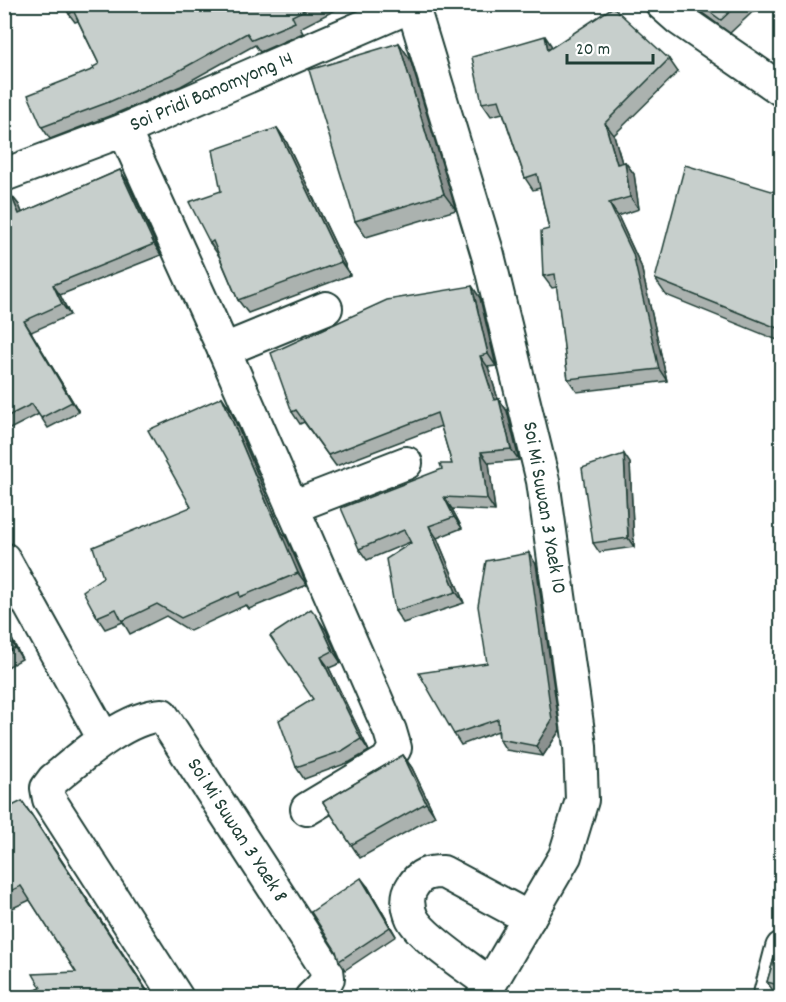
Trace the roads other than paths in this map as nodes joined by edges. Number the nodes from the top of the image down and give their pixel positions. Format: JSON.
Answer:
{"nodes":[{"id":1,"x":662,"y":4,"type":"edge"},
{"id":2,"x":415,"y":6,"type":"edge"},
{"id":3,"x":782,"y":90,"type":"edge"},
{"id":4,"x":124,"y":130,"type":"junction"},
{"id":5,"x":4,"y":175,"type":"edge"},
{"id":6,"x":326,"y":308,"type":"dead end"},
{"id":7,"x":224,"y":350,"type":"junction"},
{"id":8,"x":406,"y":463,"type":"dead end"},
{"id":9,"x":292,"y":507,"type":"junction"},
{"id":10,"x":4,"y":559,"type":"edge"},
{"id":11,"x":104,"y":739,"type":"junction"},
{"id":12,"x":307,"y":809,"type":"dead end"},
{"id":13,"x":529,"y":918,"type":"junction"},
{"id":14,"x":782,"y":948,"type":"edge"},
{"id":15,"x":486,"y":991,"type":"edge"},
{"id":16,"x":177,"y":998,"type":"edge"},
{"id":17,"x":311,"y":998,"type":"edge"},
{"id":18,"x":769,"y":998,"type":"edge"}],
"edges":[{"from":1,"to":3,"type":"street"},
{"from":2,"to":4,"type":"street","name":"Soi Pridi Banomyong 14"},
{"from":2,"to":13,"type":"street","name":"Soi Mi Suwan 3 Yaek 10"},
{"from":4,"to":5,"type":"street","name":"Soi Pridi Banomyong 14"},
{"from":4,"to":7,"type":"street"},
{"from":6,"to":7,"type":"street"},
{"from":7,"to":9,"type":"street"},
{"from":8,"to":9,"type":"street"},
{"from":9,"to":12,"type":"street"},
{"from":10,"to":11,"type":"street"},
{"from":11,"to":16,"type":"street","name":"Soi Mi Suwan 3 Yaek 8"},
{"from":11,"to":17,"type":"street","name":"Soi Mi Suwan 3 Yaek 8"},
{"from":13,"to":15,"type":"street","name":"Soi Mi Suwan 3 Yaek 10"},
{"from":13,"to":15,"type":"street"},
{"from":14,"to":18,"type":"street"}]}
